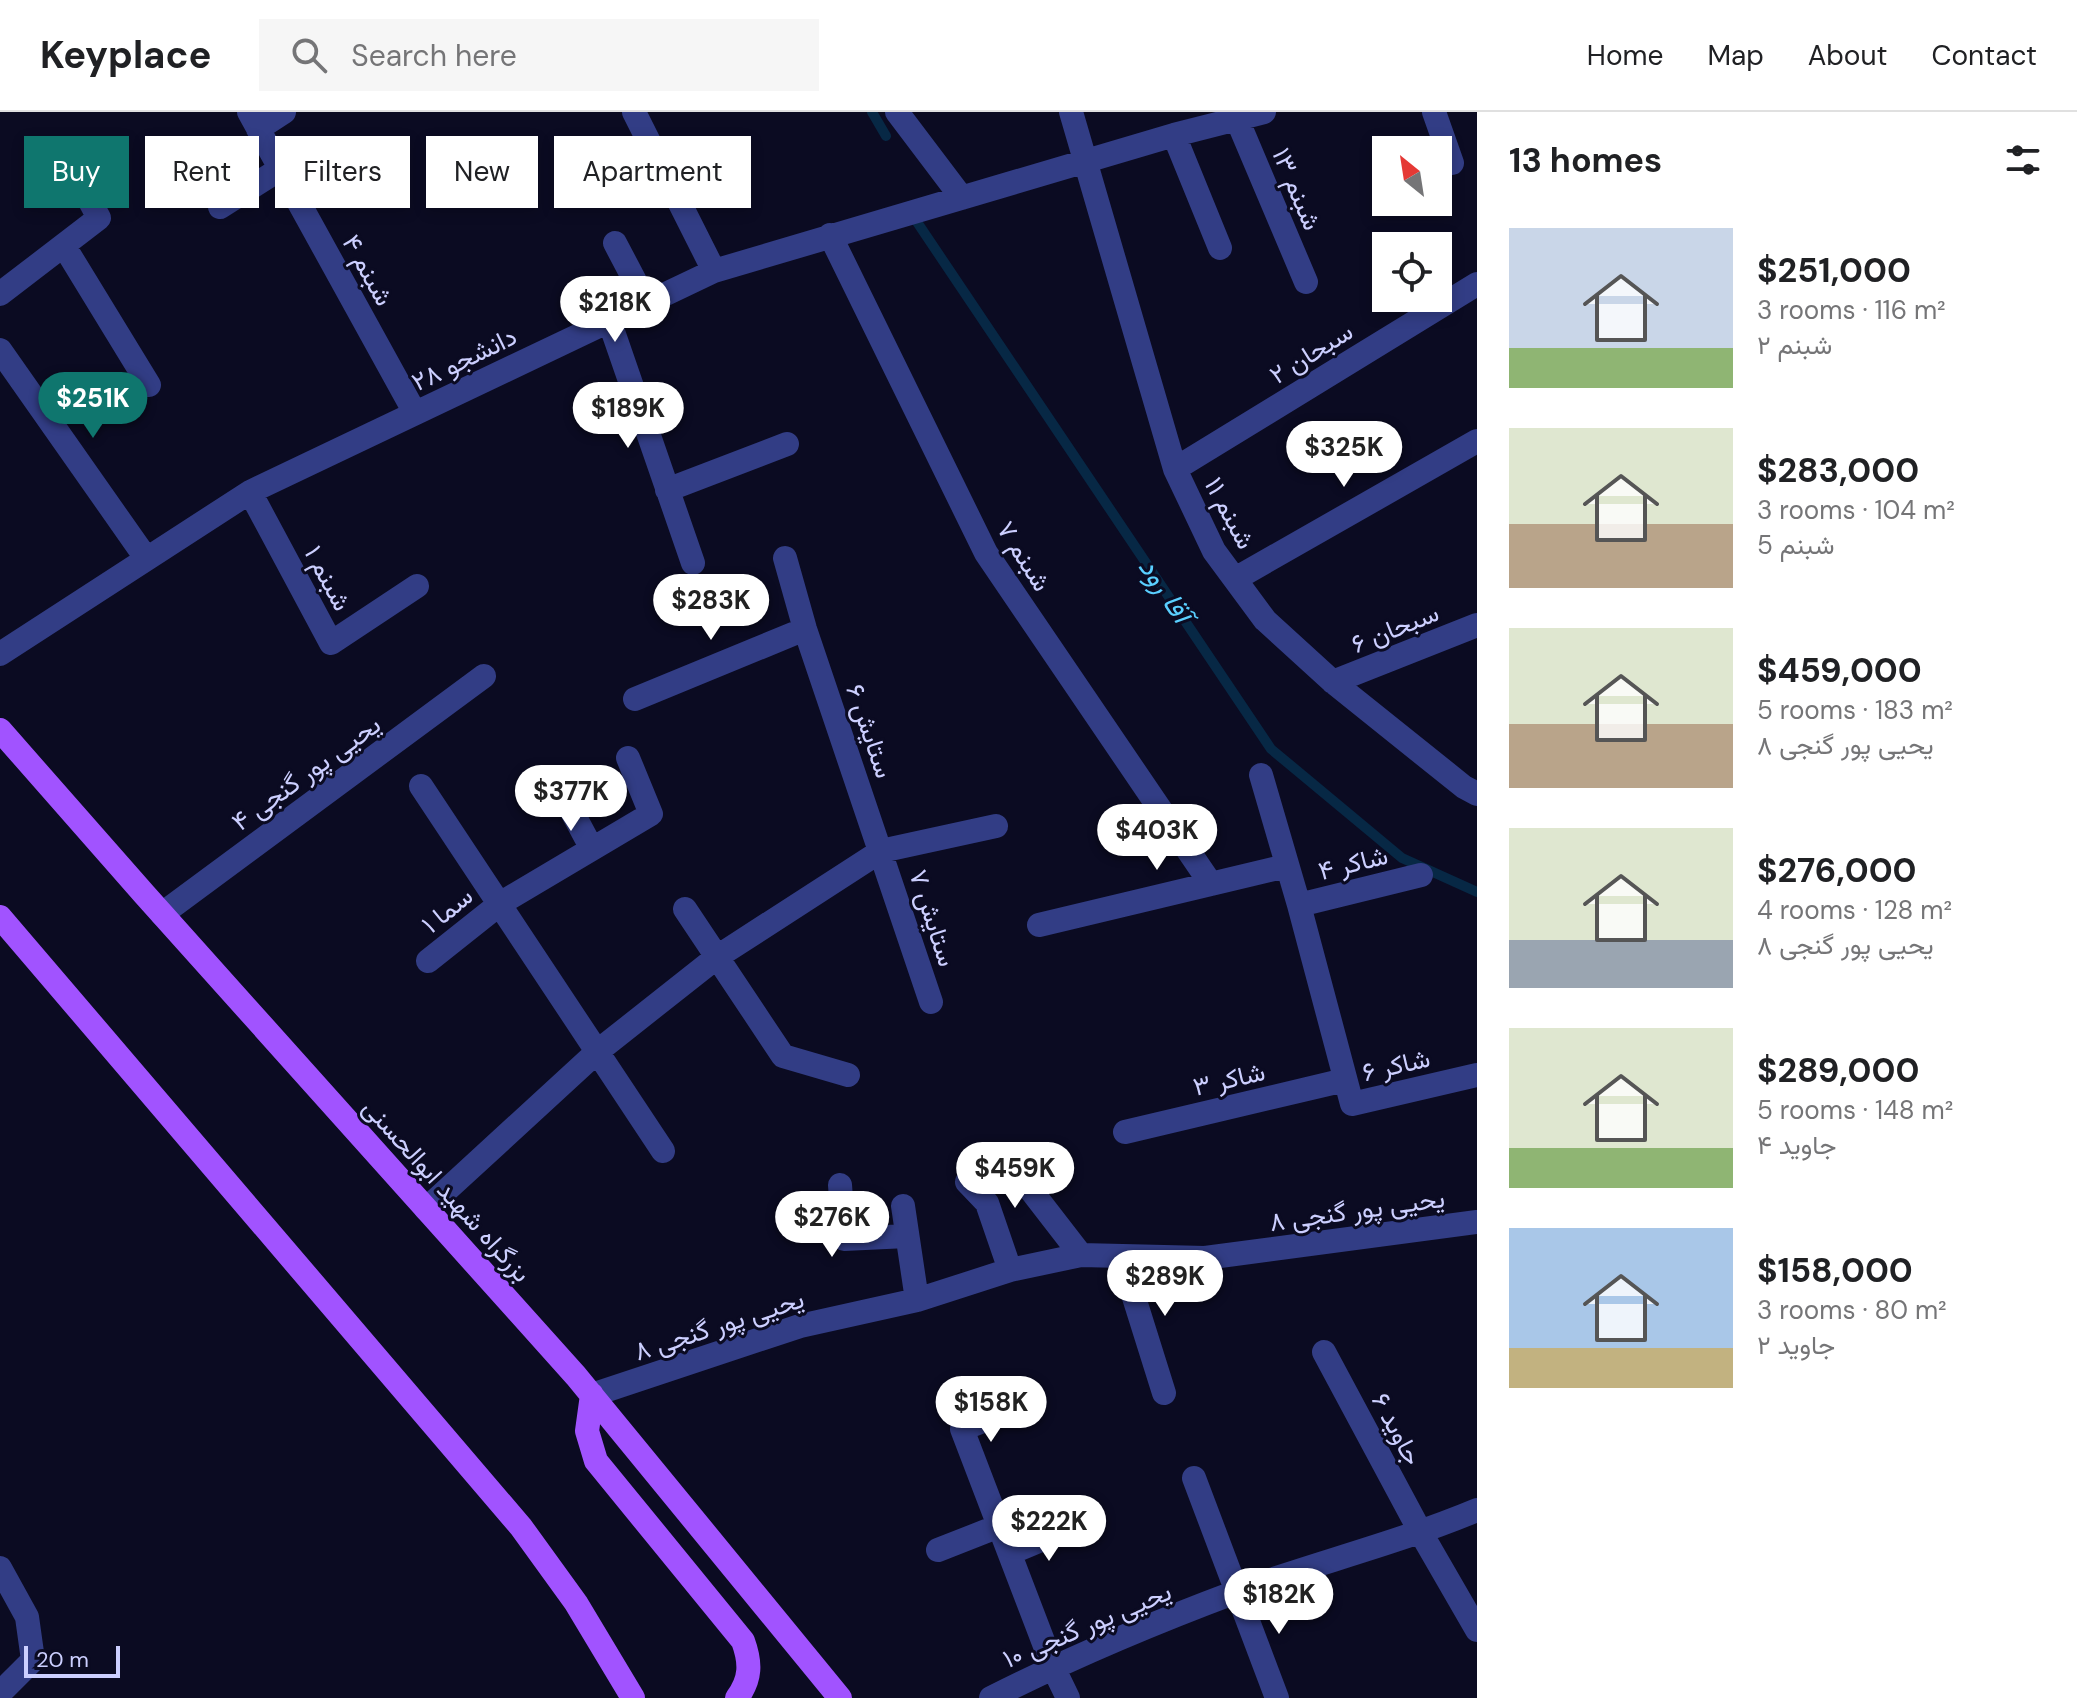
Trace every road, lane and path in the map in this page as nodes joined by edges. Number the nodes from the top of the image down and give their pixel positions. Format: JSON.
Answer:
{"nodes":[{"id":1,"x":284,"y":112,"type":"edge"},
{"id":2,"x":634,"y":112,"type":"edge"},
{"id":3,"x":897,"y":112,"type":"edge"},
{"id":4,"x":1071,"y":112,"type":"edge"},
{"id":5,"x":1264,"y":112,"type":"edge"},
{"id":6,"x":1434,"y":112,"type":"edge"},
{"id":7,"x":1237,"y":119,"type":"junction"},
{"id":8,"x":253,"y":120,"type":"edge"},
{"id":9,"x":1174,"y":135,"type":"junction"},
{"id":10,"x":1442,"y":136,"type":"edge"},
{"id":11,"x":275,"y":160,"type":"edge"},
{"id":12,"x":1085,"y":162,"type":"junction"},
{"id":13,"x":962,"y":198,"type":"junction"},
{"id":14,"x":94,"y":208,"type":"edge"},
{"id":15,"x":302,"y":208,"type":"edge"},
{"id":16,"x":830,"y":235,"type":"junction"},
{"id":17,"x":615,"y":243,"type":"dead end"},
{"id":18,"x":64,"y":246,"type":"junction"},
{"id":19,"x":1220,"y":248,"type":"dead end"},
{"id":20,"x":714,"y":271,"type":"junction"},
{"id":21,"x":1306,"y":282,"type":"dead end"},
{"id":22,"x":1477,"y":284,"type":"edge"},
{"id":23,"x":0,"y":294,"type":"edge"},
{"id":24,"x":646,"y":302,"type":"junction"},
{"id":25,"x":609,"y":320,"type":"junction"},
{"id":26,"x":0,"y":350,"type":"edge"},
{"id":27,"x":149,"y":385,"type":"dead end"},
{"id":28,"x":415,"y":413,"type":"junction"},
{"id":29,"x":1477,"y":441,"type":"edge"},
{"id":30,"x":787,"y":444,"type":"dead end"},
{"id":31,"x":1175,"y":469,"type":"junction"},
{"id":32,"x":667,"y":490,"type":"junction"},
{"id":33,"x":250,"y":492,"type":"junction"},
{"id":34,"x":146,"y":558,"type":"junction"},
{"id":35,"x":785,"y":558,"type":"dead end"},
{"id":36,"x":693,"y":563,"type":"dead end"},
{"id":37,"x":1235,"y":579,"type":"junction"},
{"id":38,"x":417,"y":586,"type":"dead end"},
{"id":39,"x":1477,"y":625,"type":"edge"},
{"id":40,"x":805,"y":629,"type":"junction"},
{"id":41,"x":0,"y":654,"type":"edge"},
{"id":42,"x":484,"y":676,"type":"dead end"},
{"id":43,"x":1333,"y":682,"type":"junction"},
{"id":44,"x":635,"y":699,"type":"dead end"},
{"id":45,"x":0,"y":730,"type":"edge"},
{"id":46,"x":628,"y":758,"type":"dead end"},
{"id":47,"x":1261,"y":775,"type":"dead end"},
{"id":48,"x":421,"y":786,"type":"dead end"},
{"id":49,"x":560,"y":789,"type":"dead end"},
{"id":50,"x":1477,"y":794,"type":"edge"},
{"id":51,"x":996,"y":826,"type":"dead end"},
{"id":52,"x":592,"y":849,"type":"junction"},
{"id":53,"x":881,"y":851,"type":"junction"},
{"id":54,"x":1286,"y":866,"type":"junction"},
{"id":55,"x":1421,"y":875,"type":"dead end"},
{"id":56,"x":1211,"y":884,"type":"junction"},
{"id":57,"x":501,"y":903,"type":"junction"},
{"id":58,"x":1299,"y":905,"type":"junction"},
{"id":59,"x":685,"y":909,"type":"dead end"},
{"id":60,"x":162,"y":914,"type":"junction"},
{"id":61,"x":0,"y":917,"type":"edge"},
{"id":62,"x":1039,"y":925,"type":"dead end"},
{"id":63,"x":717,"y":957,"type":"junction"},
{"id":64,"x":428,"y":961,"type":"dead end"},
{"id":65,"x":931,"y":1002,"type":"dead end"},
{"id":66,"x":598,"y":1051,"type":"junction"},
{"id":67,"x":848,"y":1075,"type":"dead end"},
{"id":68,"x":1477,"y":1075,"type":"edge"},
{"id":69,"x":1345,"y":1080,"type":"junction"},
{"id":70,"x":1125,"y":1132,"type":"dead end"},
{"id":71,"x":663,"y":1151,"type":"dead end"},
{"id":72,"x":1023,"y":1180,"type":"dead end"},
{"id":73,"x":967,"y":1182,"type":"dead end"},
{"id":74,"x":840,"y":1185,"type":"dead end"},
{"id":75,"x":903,"y":1206,"type":"dead end"},
{"id":76,"x":426,"y":1209,"type":"junction"},
{"id":77,"x":1477,"y":1222,"type":"edge"},
{"id":78,"x":907,"y":1236,"type":"junction"},
{"id":79,"x":1081,"y":1255,"type":"junction"},
{"id":80,"x":1121,"y":1256,"type":"junction"},
{"id":81,"x":1010,"y":1270,"type":"junction"},
{"id":82,"x":917,"y":1300,"type":"junction"},
{"id":83,"x":1324,"y":1352,"type":"dead end"},
{"id":84,"x":1164,"y":1393,"type":"dead end"},
{"id":85,"x":592,"y":1395,"type":"junction"},
{"id":86,"x":1004,"y":1413,"type":"dead end"},
{"id":87,"x":1194,"y":1478,"type":"dead end"},
{"id":88,"x":1477,"y":1510,"type":"edge"},
{"id":89,"x":999,"y":1526,"type":"junction"},
{"id":90,"x":1070,"y":1528,"type":"dead end"},
{"id":91,"x":1421,"y":1533,"type":"junction"},
{"id":92,"x":938,"y":1550,"type":"dead end"},
{"id":93,"x":1010,"y":1553,"type":"junction"},
{"id":94,"x":0,"y":1568,"type":"edge"},
{"id":95,"x":1237,"y":1592,"type":"junction"},
{"id":96,"x":1477,"y":1630,"type":"edge"},
{"id":97,"x":1053,"y":1667,"type":"junction"},
{"id":98,"x":627,"y":1688,"type":"edge"},
{"id":99,"x":0,"y":1693,"type":"edge"},
{"id":100,"x":650,"y":1698,"type":"edge"},
{"id":101,"x":737,"y":1698,"type":"edge"},
{"id":102,"x":840,"y":1698,"type":"edge"},
{"id":103,"x":991,"y":1698,"type":"edge"},
{"id":104,"x":1068,"y":1698,"type":"edge"},
{"id":105,"x":1277,"y":1698,"type":"edge"}],
"edges":[{"from":1,"to":8,"type":"street"},
{"from":2,"to":20,"type":"street"},
{"from":3,"to":13,"type":"street"},
{"from":4,"to":12,"type":"street","name":"شبنم ۱۱"},
{"from":5,"to":7,"type":"street","name":"دانشجو ۲۸"},
{"from":6,"to":10,"type":"street"},
{"from":7,"to":9,"type":"street","name":"دانشجو ۲۸"},
{"from":7,"to":21,"type":"street","name":"شبنم ۱۳"},
{"from":8,"to":11,"type":"street","name":"شبنم ۴"},
{"from":9,"to":12,"type":"street","name":"دانشجو ۲۸"},
{"from":9,"to":19,"type":"street"},
{"from":12,"to":13,"type":"street","name":"دانشجو ۲۸"},
{"from":12,"to":31,"type":"street","name":"شبنم ۱۱"},
{"from":13,"to":16,"type":"street","name":"دانشجو ۲۸"},
{"from":14,"to":18,"type":"street"},
{"from":15,"to":28,"type":"street","name":"شبنم ۴"},
{"from":16,"to":20,"type":"street","name":"دانشجو ۲۸"},
{"from":16,"to":56,"type":"street","name":"شبنم ۷"},
{"from":17,"to":24,"type":"street"},
{"from":18,"to":23,"type":"street"},
{"from":18,"to":27,"type":"street"},
{"from":20,"to":24,"type":"street","name":"دانشجو ۲۸"},
{"from":22,"to":31,"type":"street","name":"سبحان ۲"},
{"from":24,"to":25,"type":"street","name":"دانشجو ۲۸"},
{"from":25,"to":28,"type":"street","name":"دانشجو ۲۸"},
{"from":25,"to":32,"type":"street"},
{"from":26,"to":34,"type":"street"},
{"from":28,"to":33,"type":"street","name":"دانشجو ۲۸"},
{"from":29,"to":37,"type":"street"},
{"from":30,"to":32,"type":"street"},
{"from":31,"to":37,"type":"street","name":"شبنم ۱۱"},
{"from":32,"to":36,"type":"street"},
{"from":33,"to":34,"type":"street","name":"دانشجو ۲۸"},
{"from":33,"to":38,"type":"street","name":"شبنم ۱"},
{"from":34,"to":41,"type":"street","name":"دانشجو ۲۸"},
{"from":35,"to":40,"type":"street","name":"ستایش ۶"},
{"from":37,"to":43,"type":"street","name":"شبنم ۱۱"},
{"from":39,"to":43,"type":"street","name":"سبحان ۶"},
{"from":40,"to":44,"type":"street"},
{"from":40,"to":53,"type":"street","name":"ستایش ۶"},
{"from":42,"to":60,"type":"street","name":"یحیی پور گنجی ۴"},
{"from":43,"to":50,"type":"street","name":"شبنم ۱۱"},
{"from":45,"to":60,"type":"main road","name":"بزرگراه شهید ابوالحسنی"},
{"from":46,"to":52,"type":"street","name":"سما ۱"},
{"from":47,"to":54,"type":"street"},
{"from":48,"to":57,"type":"street"},
{"from":49,"to":52,"type":"street"},
{"from":51,"to":53,"type":"street"},
{"from":52,"to":57,"type":"street","name":"سما ۱"},
{"from":53,"to":63,"type":"street"},
{"from":53,"to":65,"type":"street","name":"ستایش ۷"},
{"from":54,"to":56,"type":"street"},
{"from":54,"to":58,"type":"street"},
{"from":55,"to":58,"type":"street","name":"شاکر ۴"},
{"from":56,"to":62,"type":"street"},
{"from":57,"to":64,"type":"street","name":"سما ۱"},
{"from":57,"to":66,"type":"street"},
{"from":58,"to":69,"type":"street"},
{"from":59,"to":63,"type":"street"},
{"from":60,"to":76,"type":"main road","name":"بزرگراه شهید ابوالحسنی"},
{"from":61,"to":98,"type":"main road"},
{"from":63,"to":66,"type":"street"},
{"from":63,"to":67,"type":"street"},
{"from":66,"to":71,"type":"street"},
{"from":66,"to":76,"type":"street"},
{"from":68,"to":69,"type":"street","name":"شاکر ۶"},
{"from":69,"to":70,"type":"street","name":"شاکر ۳"},
{"from":72,"to":79,"type":"street"},
{"from":73,"to":81,"type":"street"},
{"from":74,"to":78,"type":"street"},
{"from":75,"to":78,"type":"street"},
{"from":76,"to":85,"type":"main road","name":"بزرگراه شهید ابوالحسنی"},
{"from":77,"to":80,"type":"street","name":"یحیی پور گنجی ۸"},
{"from":78,"to":82,"type":"street"},
{"from":79,"to":80,"type":"street","name":"یحیی پور گنجی ۸"},
{"from":79,"to":81,"type":"street","name":"یحیی پور گنجی ۸"},
{"from":80,"to":84,"type":"street"},
{"from":81,"to":82,"type":"street","name":"یحیی پور گنجی ۸"},
{"from":82,"to":85,"type":"street","name":"یحیی پور گنجی ۸"},
{"from":83,"to":91,"type":"street","name":"جاوید ۶"},
{"from":85,"to":101,"type":"main road"},
{"from":85,"to":102,"type":"main road","name":"بزرگراه شهید ابوالحسنی"},
{"from":86,"to":89,"type":"street"},
{"from":87,"to":95,"type":"street"},
{"from":88,"to":91,"type":"street","name":"یحیی پور گنجی ۱۰"},
{"from":89,"to":92,"type":"street"},
{"from":89,"to":93,"type":"street"},
{"from":90,"to":93,"type":"street"},
{"from":91,"to":95,"type":"street","name":"یحیی پور گنجی ۱۰"},
{"from":91,"to":96,"type":"street","name":"جاوید ۶"},
{"from":93,"to":97,"type":"street"},
{"from":94,"to":99,"type":"street"},
{"from":95,"to":97,"type":"street","name":"یحیی پور گنجی ۱۰"},
{"from":95,"to":105,"type":"street"},
{"from":97,"to":103,"type":"street","name":"یحیی پور گنجی ۱۰"},
{"from":97,"to":104,"type":"street"},
{"from":98,"to":100,"type":"main road"}]}
